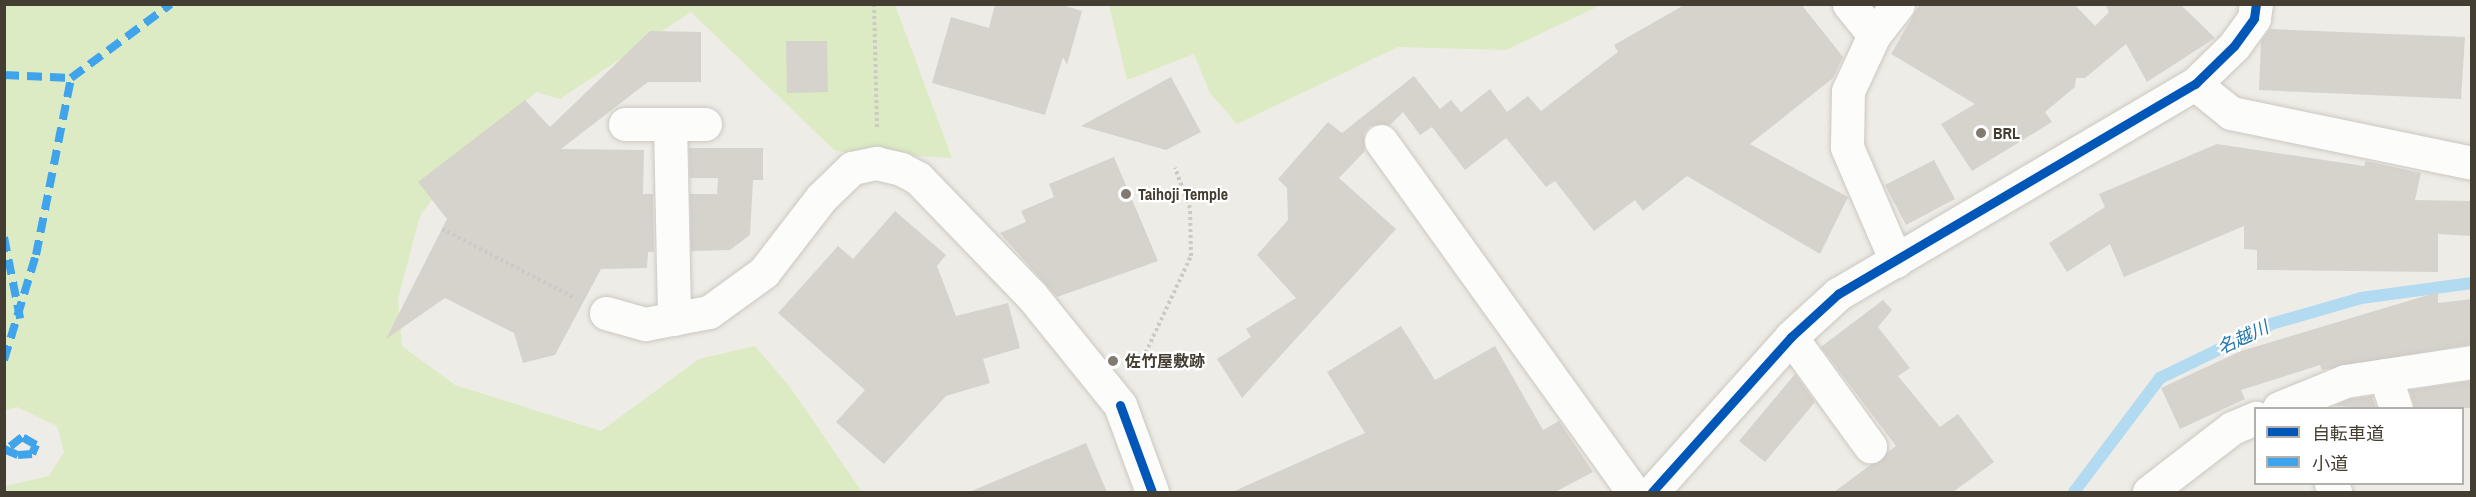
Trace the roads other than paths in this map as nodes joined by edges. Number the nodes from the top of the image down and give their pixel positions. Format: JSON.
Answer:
{"nodes":[{"id":1,"x":1850,"y":4,"type":"edge"},
{"id":2,"x":1898,"y":4,"type":"edge"},
{"id":3,"x":2256,"y":4,"type":"edge"},
{"id":4,"x":1874,"y":35,"type":"junction"},
{"id":5,"x":2196,"y":84,"type":"junction"},
{"id":6,"x":625,"y":124,"type":"dead end"},
{"id":7,"x":670,"y":124,"type":"junction"},
{"id":8,"x":705,"y":124,"type":"dead end"},
{"id":9,"x":1381,"y":141,"type":"dead end"},
{"id":10,"x":2472,"y":163,"type":"edge"},
{"id":11,"x":1896,"y":261,"type":"junction"},
{"id":12,"x":606,"y":313,"type":"road end"},
{"id":13,"x":674,"y":319,"type":"junction"},
{"id":14,"x":1791,"y":338,"type":"junction"},
{"id":15,"x":2472,"y":362,"type":"edge"},
{"id":16,"x":2385,"y":375,"type":"junction"},
{"id":17,"x":2297,"y":405,"type":"edge"},
{"id":18,"x":2396,"y":407,"type":"edge"},
{"id":19,"x":2254,"y":419,"type":"edge"},
{"id":20,"x":1870,"y":446,"type":"dead end"},
{"id":21,"x":1152,"y":492,"type":"edge"},
{"id":22,"x":1633,"y":492,"type":"edge"},
{"id":23,"x":1652,"y":492,"type":"edge"},
{"id":24,"x":2149,"y":492,"type":"edge"}],
"edges":[{"from":1,"to":4,"type":"street"},
{"from":2,"to":4,"type":"street"},
{"from":3,"to":5,"type":"street"},
{"from":4,"to":11,"type":"street"},
{"from":5,"to":10,"type":"street"},
{"from":5,"to":11,"type":"street"},
{"from":6,"to":7,"type":"street"},
{"from":7,"to":8,"type":"street"},
{"from":7,"to":13,"type":"street"},
{"from":9,"to":22,"type":"street"},
{"from":11,"to":14,"type":"street"},
{"from":12,"to":13,"type":"street"},
{"from":13,"to":21,"type":"street"},
{"from":14,"to":20,"type":"street"},
{"from":14,"to":23,"type":"street"},
{"from":15,"to":16,"type":"street"},
{"from":16,"to":17,"type":"street"},
{"from":16,"to":18,"type":"street"},
{"from":19,"to":24,"type":"street"}]}
